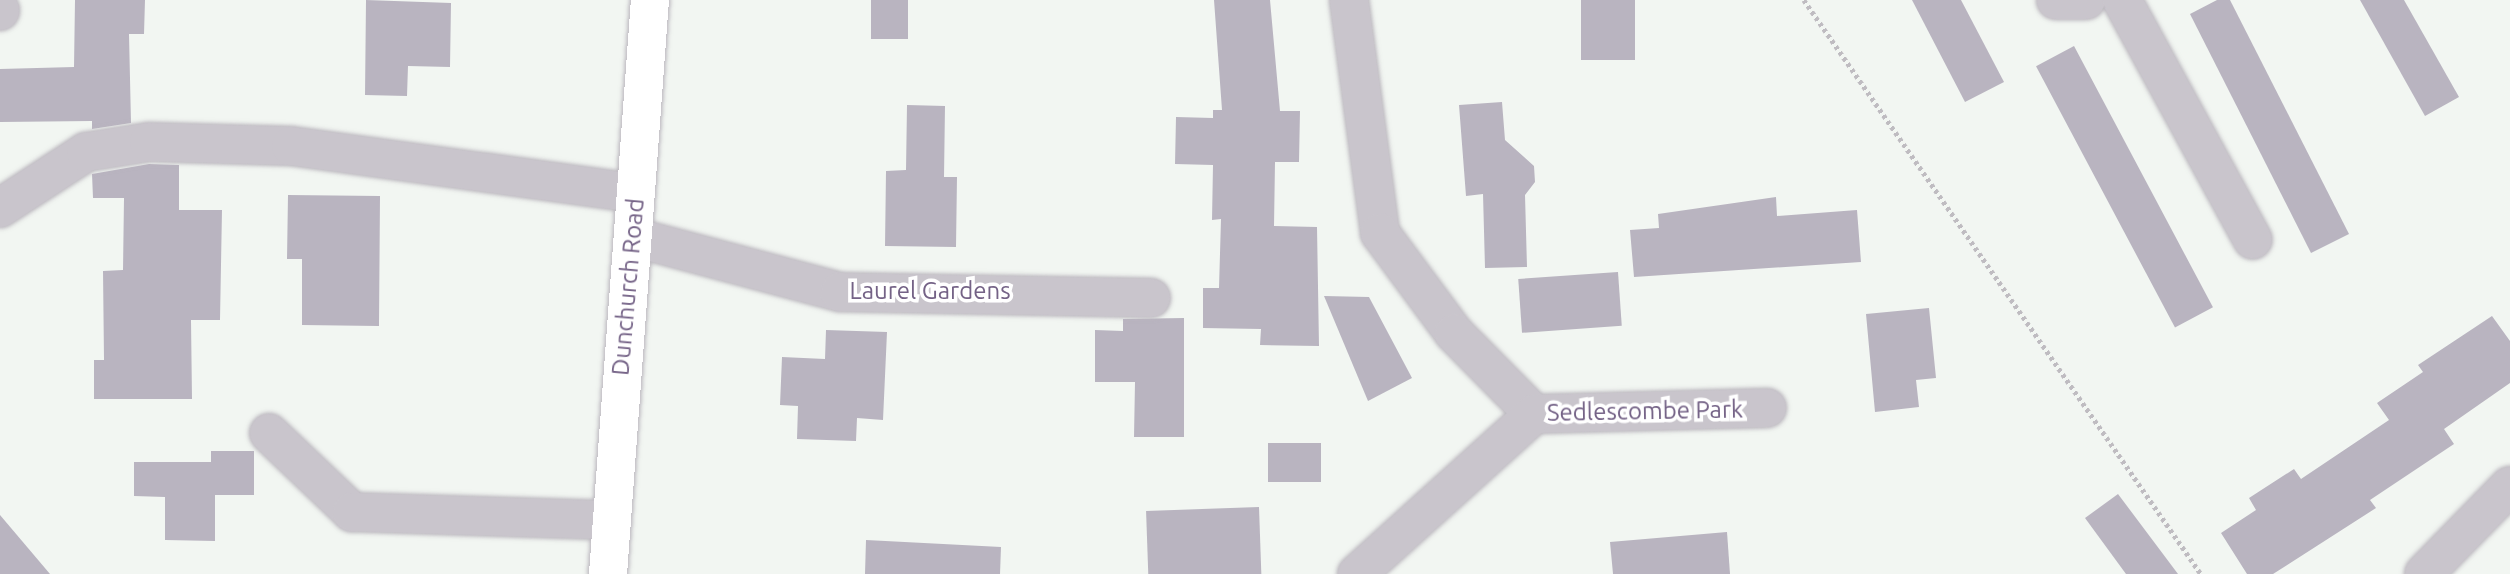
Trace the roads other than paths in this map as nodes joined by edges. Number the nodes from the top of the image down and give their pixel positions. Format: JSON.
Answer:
{"nodes":[{"id":1,"x":650,"y":0,"type":"edge"},
{"id":2,"x":1349,"y":0,"type":"edge"},
{"id":3,"x":2056,"y":0,"type":"edge"},
{"id":4,"x":2086,"y":0,"type":"edge"},
{"id":5,"x":2122,"y":0,"type":"edge"},
{"id":6,"x":636,"y":193,"type":"junction"},
{"id":7,"x":0,"y":208,"type":"edge"},
{"id":8,"x":633,"y":237,"type":"junction"},
{"id":9,"x":2253,"y":240,"type":"dead end"},
{"id":10,"x":1151,"y":298,"type":"dead end"},
{"id":11,"x":1767,"y":408,"type":"dead end"},
{"id":12,"x":1534,"y":414,"type":"junction"},
{"id":13,"x":269,"y":433,"type":"dead end"},
{"id":14,"x":2510,"y":486,"type":"edge"},
{"id":15,"x":609,"y":520,"type":"junction"},
{"id":16,"x":608,"y":574,"type":"edge"},
{"id":17,"x":1357,"y":574,"type":"edge"},
{"id":18,"x":2424,"y":574,"type":"edge"}],
"edges":[{"from":1,"to":6,"type":"highway","name":"Dunchurch Road"},
{"from":2,"to":12,"type":"street","name":"Sedlescombe Park"},
{"from":3,"to":4,"type":"street"},
{"from":5,"to":9,"type":"street"},
{"from":6,"to":7,"type":"street"},
{"from":6,"to":8,"type":"highway","name":"Dunchurch Road"},
{"from":8,"to":10,"type":"street","name":"Laurel Gardens"},
{"from":8,"to":15,"type":"highway","name":"Dunchurch Road"},
{"from":11,"to":12,"type":"street","name":"Sedlescombe Park"},
{"from":12,"to":17,"type":"street"},
{"from":13,"to":15,"type":"street"},
{"from":14,"to":18,"type":"street"},
{"from":15,"to":16,"type":"highway","name":"Dunchurch Road"}]}
